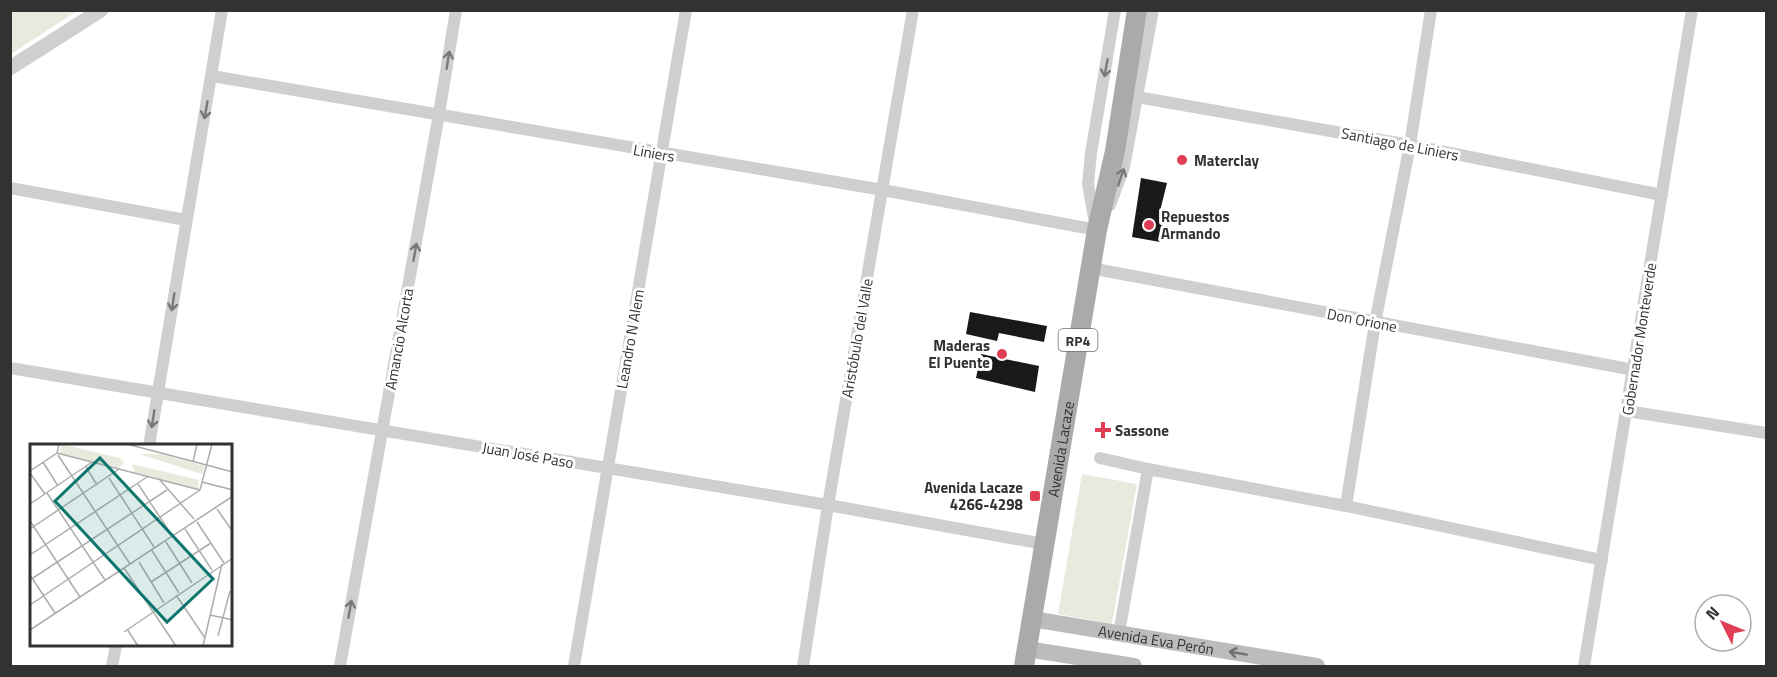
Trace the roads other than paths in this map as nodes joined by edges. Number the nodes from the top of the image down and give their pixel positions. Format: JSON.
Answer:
{"nodes":[{"id":1,"x":101,"y":10,"type":"edge"},
{"id":2,"x":222,"y":10,"type":"edge"},
{"id":3,"x":456,"y":10,"type":"edge"},
{"id":4,"x":686,"y":10,"type":"edge"},
{"id":5,"x":913,"y":10,"type":"edge"},
{"id":6,"x":1115,"y":10,"type":"edge"},
{"id":7,"x":1127,"y":10,"type":"edge"},
{"id":8,"x":1137,"y":10,"type":"edge"},
{"id":9,"x":1152,"y":10,"type":"edge"},
{"id":10,"x":1431,"y":10,"type":"edge"},
{"id":11,"x":1692,"y":10,"type":"edge"},
{"id":12,"x":10,"y":68,"type":"edge"},
{"id":13,"x":212,"y":76,"type":"junction"},
{"id":14,"x":1137,"y":97,"type":"junction"},
{"id":15,"x":439,"y":114,"type":"junction"},
{"id":16,"x":1410,"y":145,"type":"junction"},
{"id":17,"x":661,"y":154,"type":"junction"},
{"id":18,"x":10,"y":188,"type":"edge"},
{"id":19,"x":883,"y":190,"type":"junction"},
{"id":20,"x":1662,"y":195,"type":"junction"},
{"id":21,"x":186,"y":220,"type":"junction"},
{"id":22,"x":1096,"y":230,"type":"junction"},
{"id":23,"x":1090,"y":268,"type":"junction"},
{"id":24,"x":1376,"y":322,"type":"junction"},
{"id":25,"x":10,"y":368,"type":"edge"},
{"id":26,"x":1634,"y":370,"type":"junction"},
{"id":27,"x":158,"y":393,"type":"junction"},
{"id":28,"x":1627,"y":411,"type":"junction"},
{"id":29,"x":383,"y":430,"type":"junction"},
{"id":30,"x":1767,"y":433,"type":"edge"},
{"id":31,"x":149,"y":444,"type":"edge"},
{"id":32,"x":1100,"y":458,"type":"dead end"},
{"id":33,"x":608,"y":468,"type":"junction"},
{"id":34,"x":1148,"y":469,"type":"junction"},
{"id":35,"x":828,"y":505,"type":"junction"},
{"id":36,"x":1346,"y":506,"type":"junction"},
{"id":37,"x":1044,"y":544,"type":"junction"},
{"id":38,"x":1602,"y":560,"type":"junction"},
{"id":39,"x":1032,"y":619,"type":"junction"},
{"id":40,"x":1119,"y":633,"type":"junction"},
{"id":41,"x":116,"y":647,"type":"edge"},
{"id":42,"x":1025,"y":658,"type":"edge"},
{"id":43,"x":112,"y":666,"type":"edge"},
{"id":44,"x":340,"y":666,"type":"edge"},
{"id":45,"x":574,"y":666,"type":"edge"},
{"id":46,"x":803,"y":666,"type":"edge"},
{"id":47,"x":1134,"y":666,"type":"edge"},
{"id":48,"x":1317,"y":666,"type":"edge"},
{"id":49,"x":1584,"y":666,"type":"edge"}],
"edges":[{"from":1,"to":12,"type":"street"},
{"from":2,"to":13,"type":"street"},
{"from":15,"to":3,"type":"street","name":"Amancio Alcorta","one_way":true},
{"from":4,"to":17,"type":"street","name":"Leandro N Alem"},
{"from":5,"to":19,"type":"street","name":"Aristóbulo del Valle"},
{"from":6,"to":22,"type":"street","one_way":true},
{"from":7,"to":22,"type":"main road","name":"Avenida Lacaze","number":"RP4"},
{"from":8,"to":22,"type":"main road","name":"Avenida Lacaze","number":"RP4"},
{"from":9,"to":14,"type":"street"},
{"from":10,"to":16,"type":"street"},
{"from":11,"to":20,"type":"street","name":"Gobernador Monteverde"},
{"from":13,"to":15,"type":"street","name":"Liniers"},
{"from":13,"to":21,"type":"street","one_way":true},
{"from":14,"to":16,"type":"street","name":"Santiago de Liniers"},
{"from":22,"to":14,"type":"street","one_way":true},
{"from":15,"to":17,"type":"street","name":"Liniers"},
{"from":29,"to":15,"type":"street","name":"Amancio Alcorta","one_way":true},
{"from":16,"to":20,"type":"street","name":"Santiago de Liniers"},
{"from":16,"to":24,"type":"street"},
{"from":17,"to":19,"type":"street","name":"Liniers"},
{"from":17,"to":33,"type":"street","name":"Leandro N Alem"},
{"from":18,"to":21,"type":"street"},
{"from":19,"to":22,"type":"street","name":"Liniers"},
{"from":19,"to":35,"type":"street","name":"Aristóbulo del Valle"},
{"from":20,"to":26,"type":"street","name":"Gobernador Monteverde"},
{"from":21,"to":27,"type":"street","one_way":true},
{"from":22,"to":23,"type":"main road","name":"Avenida Lacaze","number":"RP4"},
{"from":23,"to":24,"type":"street","name":"Don Orione"},
{"from":23,"to":37,"type":"main road","name":"Avenida Lacaze","number":"RP4"},
{"from":24,"to":26,"type":"street","name":"Don Orione"},
{"from":24,"to":36,"type":"street"},
{"from":25,"to":27,"type":"street","name":"Juan José Paso"},
{"from":26,"to":28,"type":"street","name":"Gobernador Monteverde"},
{"from":27,"to":29,"type":"street","name":"Juan José Paso"},
{"from":27,"to":31,"type":"street","one_way":true},
{"from":28,"to":30,"type":"street"},
{"from":28,"to":38,"type":"street","name":"Gobernador Monteverde"},
{"from":29,"to":33,"type":"street","name":"Juan José Paso"},
{"from":44,"to":29,"type":"street","name":"Amancio Alcorta","one_way":true},
{"from":32,"to":34,"type":"street"},
{"from":33,"to":35,"type":"street","name":"Juan José Paso"},
{"from":33,"to":45,"type":"street","name":"Leandro N Alem"},
{"from":34,"to":36,"type":"street"},
{"from":34,"to":40,"type":"street"},
{"from":35,"to":37,"type":"street","name":"Juan José Paso"},
{"from":35,"to":46,"type":"street","name":"Aristóbulo del Valle"},
{"from":36,"to":38,"type":"street"},
{"from":37,"to":39,"type":"main road","name":"Avenida Lacaze","number":"RP4"},
{"from":38,"to":49,"type":"street","name":"Gobernador Monteverde"},
{"from":39,"to":40,"type":"main road","name":"Avenida Eva Perón"},
{"from":39,"to":42,"type":"main road","name":"Avenida Lacaze","number":"RP4"},
{"from":48,"to":40,"type":"main road","name":"Avenida Eva Perón","one_way":true},
{"from":41,"to":43,"type":"street"},
{"from":42,"to":47,"type":"main road","name":"Avenida Eva Perón"}]}
